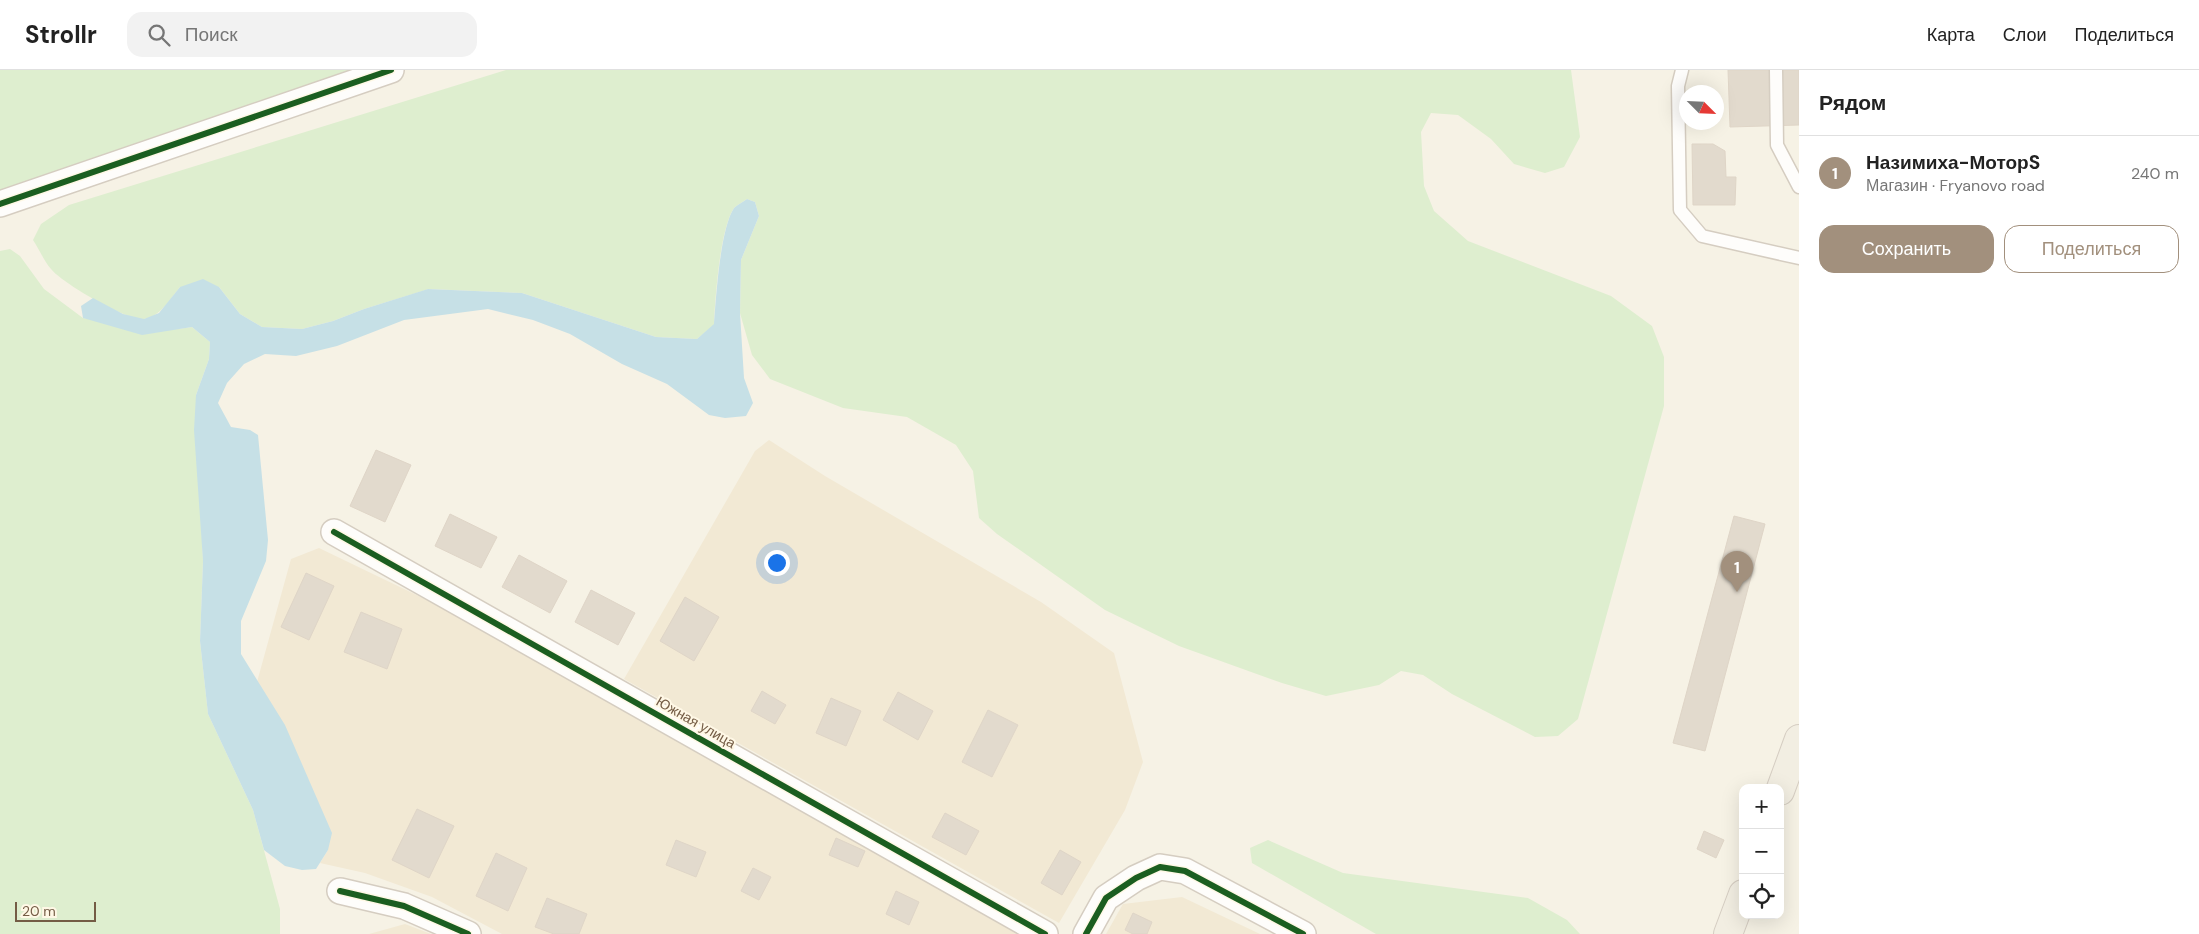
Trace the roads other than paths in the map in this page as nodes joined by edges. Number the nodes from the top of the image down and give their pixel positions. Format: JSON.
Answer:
{"nodes":[{"id":1,"x":391,"y":70,"type":"edge"},
{"id":2,"x":1682,"y":70,"type":"edge"},
{"id":3,"x":1776,"y":70,"type":"edge"},
{"id":4,"x":1799,"y":187,"type":"edge"},
{"id":5,"x":0,"y":204,"type":"edge"},
{"id":6,"x":1799,"y":258,"type":"edge"},
{"id":7,"x":334,"y":532,"type":"dead end"},
{"id":8,"x":1799,"y":739,"type":"edge"},
{"id":9,"x":1783,"y":784,"type":"edge"},
{"id":10,"x":340,"y":891,"type":"dead end"},
{"id":11,"x":1739,"y":906,"type":"edge"},
{"id":12,"x":1730,"y":932,"type":"edge"},
{"id":13,"x":468,"y":934,"type":"edge"},
{"id":14,"x":1045,"y":934,"type":"edge"},
{"id":15,"x":1086,"y":934,"type":"edge"},
{"id":16,"x":1304,"y":934,"type":"edge"}],
"edges":[{"from":1,"to":5,"type":"street"},
{"from":2,"to":6,"type":"lane"},
{"from":3,"to":4,"type":"lane"},
{"from":7,"to":14,"type":"street","name":"Южная улица"},
{"from":8,"to":9,"type":"main road"},
{"from":10,"to":13,"type":"street"},
{"from":11,"to":12,"type":"main road"},
{"from":15,"to":16,"type":"street"}]}
